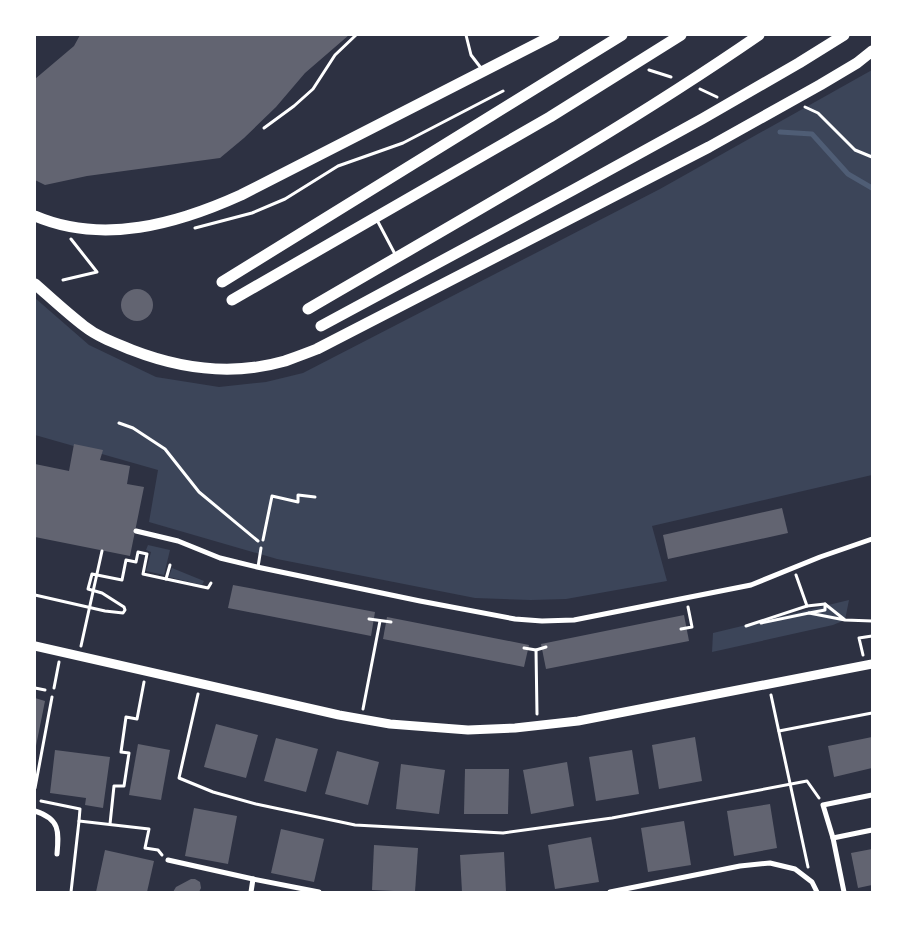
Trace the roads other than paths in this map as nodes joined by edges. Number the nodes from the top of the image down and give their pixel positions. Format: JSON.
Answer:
{"nodes":[{"id":1,"x":356,"y":35,"type":"edge"},
{"id":2,"x":466,"y":35,"type":"edge"},
{"id":3,"x":554,"y":35,"type":"edge"},
{"id":4,"x":622,"y":35,"type":"edge"},
{"id":5,"x":681,"y":35,"type":"edge"},
{"id":6,"x":759,"y":35,"type":"edge"},
{"id":7,"x":844,"y":35,"type":"edge"},
{"id":8,"x":872,"y":51,"type":"edge"},
{"id":9,"x":483,"y":70,"type":"junction"},
{"id":10,"x":264,"y":128,"type":"dead end"},
{"id":11,"x":35,"y":216,"type":"edge"},
{"id":12,"x":375,"y":217,"type":"junction"},
{"id":13,"x":396,"y":257,"type":"junction"},
{"id":14,"x":222,"y":282,"type":"dead end"},
{"id":15,"x":35,"y":284,"type":"edge"},
{"id":16,"x":232,"y":300,"type":"dead end"},
{"id":17,"x":308,"y":309,"type":"dead end"},
{"id":18,"x":321,"y":326,"type":"dead end"},
{"id":19,"x":136,"y":531,"type":"dead end"},
{"id":20,"x":872,"y":539,"type":"edge"},
{"id":21,"x":261,"y":548,"type":"road end"},
{"id":22,"x":258,"y":567,"type":"junction"},
{"id":23,"x":35,"y":646,"type":"edge"},
{"id":24,"x":869,"y":665,"type":"edge"},
{"id":25,"x":35,"y":688,"type":"edge"},
{"id":26,"x":44,"y":690,"type":"dead end"},
{"id":27,"x":872,"y":794,"type":"edge"},
{"id":28,"x":35,"y":811,"type":"edge"},
{"id":29,"x":872,"y":830,"type":"edge"},
{"id":30,"x":833,"y":838,"type":"junction"},
{"id":31,"x":57,"y":854,"type":"dead end"},
{"id":32,"x":168,"y":860,"type":"dead end"},
{"id":33,"x":253,"y":879,"type":"junction"},
{"id":34,"x":251,"y":892,"type":"edge"},
{"id":35,"x":319,"y":892,"type":"edge"},
{"id":36,"x":610,"y":892,"type":"edge"},
{"id":37,"x":817,"y":892,"type":"edge"},
{"id":38,"x":844,"y":892,"type":"edge"}],
"edges":[{"from":1,"to":10,"type":"lane"},
{"from":2,"to":9,"type":"lane"},
{"from":3,"to":9,"type":"highway"},
{"from":4,"to":14,"type":"highway"},
{"from":5,"to":12,"type":"highway"},
{"from":6,"to":13,"type":"highway"},
{"from":7,"to":18,"type":"highway"},
{"from":8,"to":15,"type":"highway"},
{"from":9,"to":11,"type":"highway"},
{"from":12,"to":13,"type":"lane"},
{"from":12,"to":16,"type":"highway"},
{"from":13,"to":17,"type":"highway"},
{"from":19,"to":22,"type":"street"},
{"from":20,"to":22,"type":"street"},
{"from":21,"to":22,"type":"lane"},
{"from":23,"to":24,"type":"street"},
{"from":25,"to":26,"type":"lane"},
{"from":27,"to":30,"type":"street"},
{"from":28,"to":31,"type":"street"},
{"from":29,"to":30,"type":"street"},
{"from":30,"to":38,"type":"street"},
{"from":32,"to":33,"type":"street"},
{"from":33,"to":34,"type":"street"},
{"from":33,"to":35,"type":"street"},
{"from":36,"to":37,"type":"street"}]}
